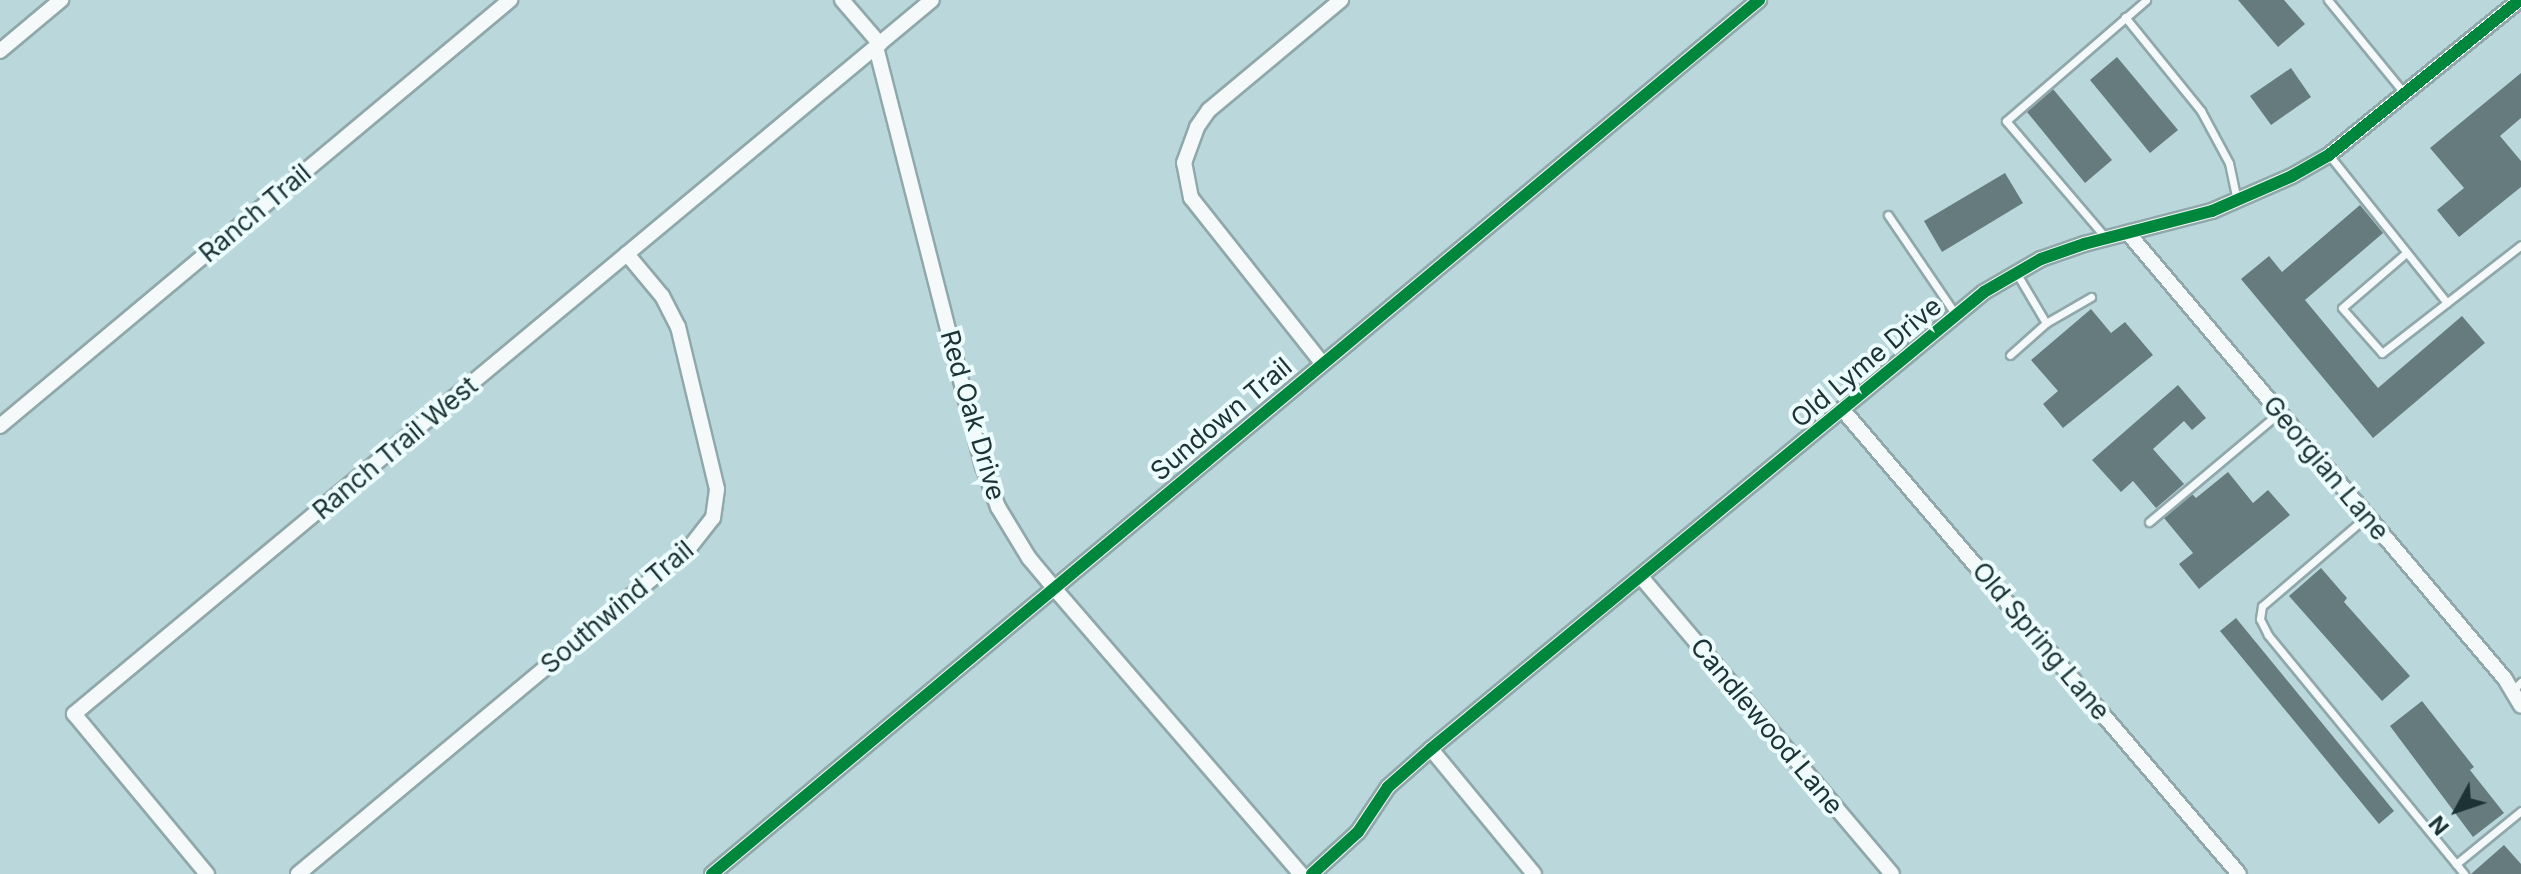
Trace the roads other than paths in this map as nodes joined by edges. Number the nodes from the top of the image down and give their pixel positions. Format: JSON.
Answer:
{"nodes":[{"id":1,"x":61,"y":0,"type":"edge"},
{"id":2,"x":510,"y":0,"type":"edge"},
{"id":3,"x":842,"y":0,"type":"edge"},
{"id":4,"x":932,"y":0,"type":"edge"},
{"id":5,"x":1341,"y":0,"type":"edge"},
{"id":6,"x":1759,"y":0,"type":"edge"},
{"id":7,"x":2146,"y":0,"type":"edge"},
{"id":8,"x":2328,"y":0,"type":"edge"},
{"id":9,"x":2520,"y":0,"type":"edge"},
{"id":10,"x":2125,"y":17,"type":"junction"},
{"id":11,"x":878,"y":46,"type":"junction"},
{"id":12,"x":0,"y":51,"type":"edge"},
{"id":13,"x":2405,"y":94,"type":"junction"},
{"id":14,"x":2329,"y":155,"type":"junction"},
{"id":15,"x":2237,"y":201,"type":"junction"},
{"id":16,"x":1888,"y":215,"type":"dead end"},
{"id":17,"x":2128,"y":233,"type":"junction"},
{"id":18,"x":2106,"y":238,"type":"junction"},
{"id":19,"x":2521,"y":245,"type":"edge"},
{"id":20,"x":2406,"y":253,"type":"junction"},
{"id":21,"x":627,"y":254,"type":"junction"},
{"id":22,"x":2016,"y":272,"type":"junction"},
{"id":23,"x":2091,"y":297,"type":"dead end"},
{"id":24,"x":2447,"y":303,"type":"junction"},
{"id":25,"x":1956,"y":315,"type":"junction"},
{"id":26,"x":2046,"y":323,"type":"junction"},
{"id":27,"x":2010,"y":355,"type":"dead end"},
{"id":28,"x":1322,"y":363,"type":"junction"},
{"id":29,"x":1842,"y":409,"type":"junction"},
{"id":30,"x":2279,"y":413,"type":"junction"},
{"id":31,"x":0,"y":426,"type":"edge"},
{"id":32,"x":2366,"y":517,"type":"junction"},
{"id":33,"x":2149,"y":522,"type":"dead end"},
{"id":34,"x":1642,"y":578,"type":"junction"},
{"id":35,"x":1054,"y":588,"type":"junction"},
{"id":36,"x":2517,"y":687,"type":"edge"},
{"id":37,"x":2521,"y":706,"type":"edge"},
{"id":38,"x":1431,"y":749,"type":"junction"},
{"id":39,"x":2521,"y":811,"type":"edge"},
{"id":40,"x":2456,"y":864,"type":"junction"},
{"id":41,"x":207,"y":874,"type":"edge"},
{"id":42,"x":298,"y":874,"type":"edge"},
{"id":43,"x":712,"y":874,"type":"edge"},
{"id":44,"x":1301,"y":874,"type":"edge"},
{"id":45,"x":1312,"y":874,"type":"edge"},
{"id":46,"x":1534,"y":874,"type":"edge"},
{"id":47,"x":1892,"y":874,"type":"edge"},
{"id":48,"x":2239,"y":874,"type":"edge"},
{"id":49,"x":2464,"y":874,"type":"edge"}],
"edges":[{"from":1,"to":12,"type":"street"},
{"from":2,"to":31,"type":"street","name":"Ranch Trail"},
{"from":3,"to":11,"type":"street","name":"Red Oak Drive"},
{"from":4,"to":11,"type":"street","name":"Ranch Trail West"},
{"from":5,"to":28,"type":"street"},
{"from":6,"to":28,"type":"street","name":"Sundown Trail"},
{"from":7,"to":10,"type":"lane"},
{"from":8,"to":13,"type":"lane"},
{"from":9,"to":13,"type":"street","name":"Old Lyme Drive"},
{"from":10,"to":15,"type":"lane"},
{"from":10,"to":18,"type":"lane"},
{"from":11,"to":21,"type":"street","name":"Ranch Trail West"},
{"from":11,"to":35,"type":"street","name":"Red Oak Drive"},
{"from":13,"to":14,"type":"street","name":"Old Lyme Drive"},
{"from":14,"to":15,"type":"street","name":"Old Lyme Drive"},
{"from":14,"to":20,"type":"lane"},
{"from":15,"to":17,"type":"street","name":"Old Lyme Drive"},
{"from":16,"to":25,"type":"lane"},
{"from":17,"to":18,"type":"street","name":"Old Lyme Drive"},
{"from":17,"to":30,"type":"street","name":"Georgian Lane"},
{"from":18,"to":22,"type":"street","name":"Old Lyme Drive"},
{"from":19,"to":24,"type":"lane"},
{"from":20,"to":24,"type":"lane"},
{"from":20,"to":24,"type":"lane"},
{"from":21,"to":41,"type":"street","name":"Ranch Trail West"},
{"from":21,"to":42,"type":"street","name":"Southwind Trail"},
{"from":22,"to":25,"type":"street","name":"Old Lyme Drive"},
{"from":22,"to":26,"type":"lane"},
{"from":23,"to":26,"type":"lane"},
{"from":25,"to":29,"type":"street","name":"Old Lyme Drive"},
{"from":26,"to":27,"type":"lane"},
{"from":28,"to":35,"type":"street","name":"Sundown Trail"},
{"from":29,"to":34,"type":"street","name":"Old Lyme Drive"},
{"from":29,"to":48,"type":"street","name":"Old Spring Lane"},
{"from":30,"to":32,"type":"street","name":"Georgian Lane"},
{"from":30,"to":33,"type":"lane"},
{"from":32,"to":36,"type":"street","name":"Georgian Lane"},
{"from":32,"to":40,"type":"lane"},
{"from":34,"to":38,"type":"street","name":"Old Lyme Drive"},
{"from":34,"to":47,"type":"street","name":"Candlewood Lane"},
{"from":35,"to":43,"type":"street","name":"Sundown Trail"},
{"from":35,"to":44,"type":"street","name":"Red Oak Drive"},
{"from":36,"to":37,"type":"street","name":"Georgian Lane"},
{"from":38,"to":45,"type":"street","name":"Old Lyme Drive"},
{"from":38,"to":46,"type":"street"},
{"from":39,"to":40,"type":"lane"},
{"from":40,"to":49,"type":"lane"}]}
